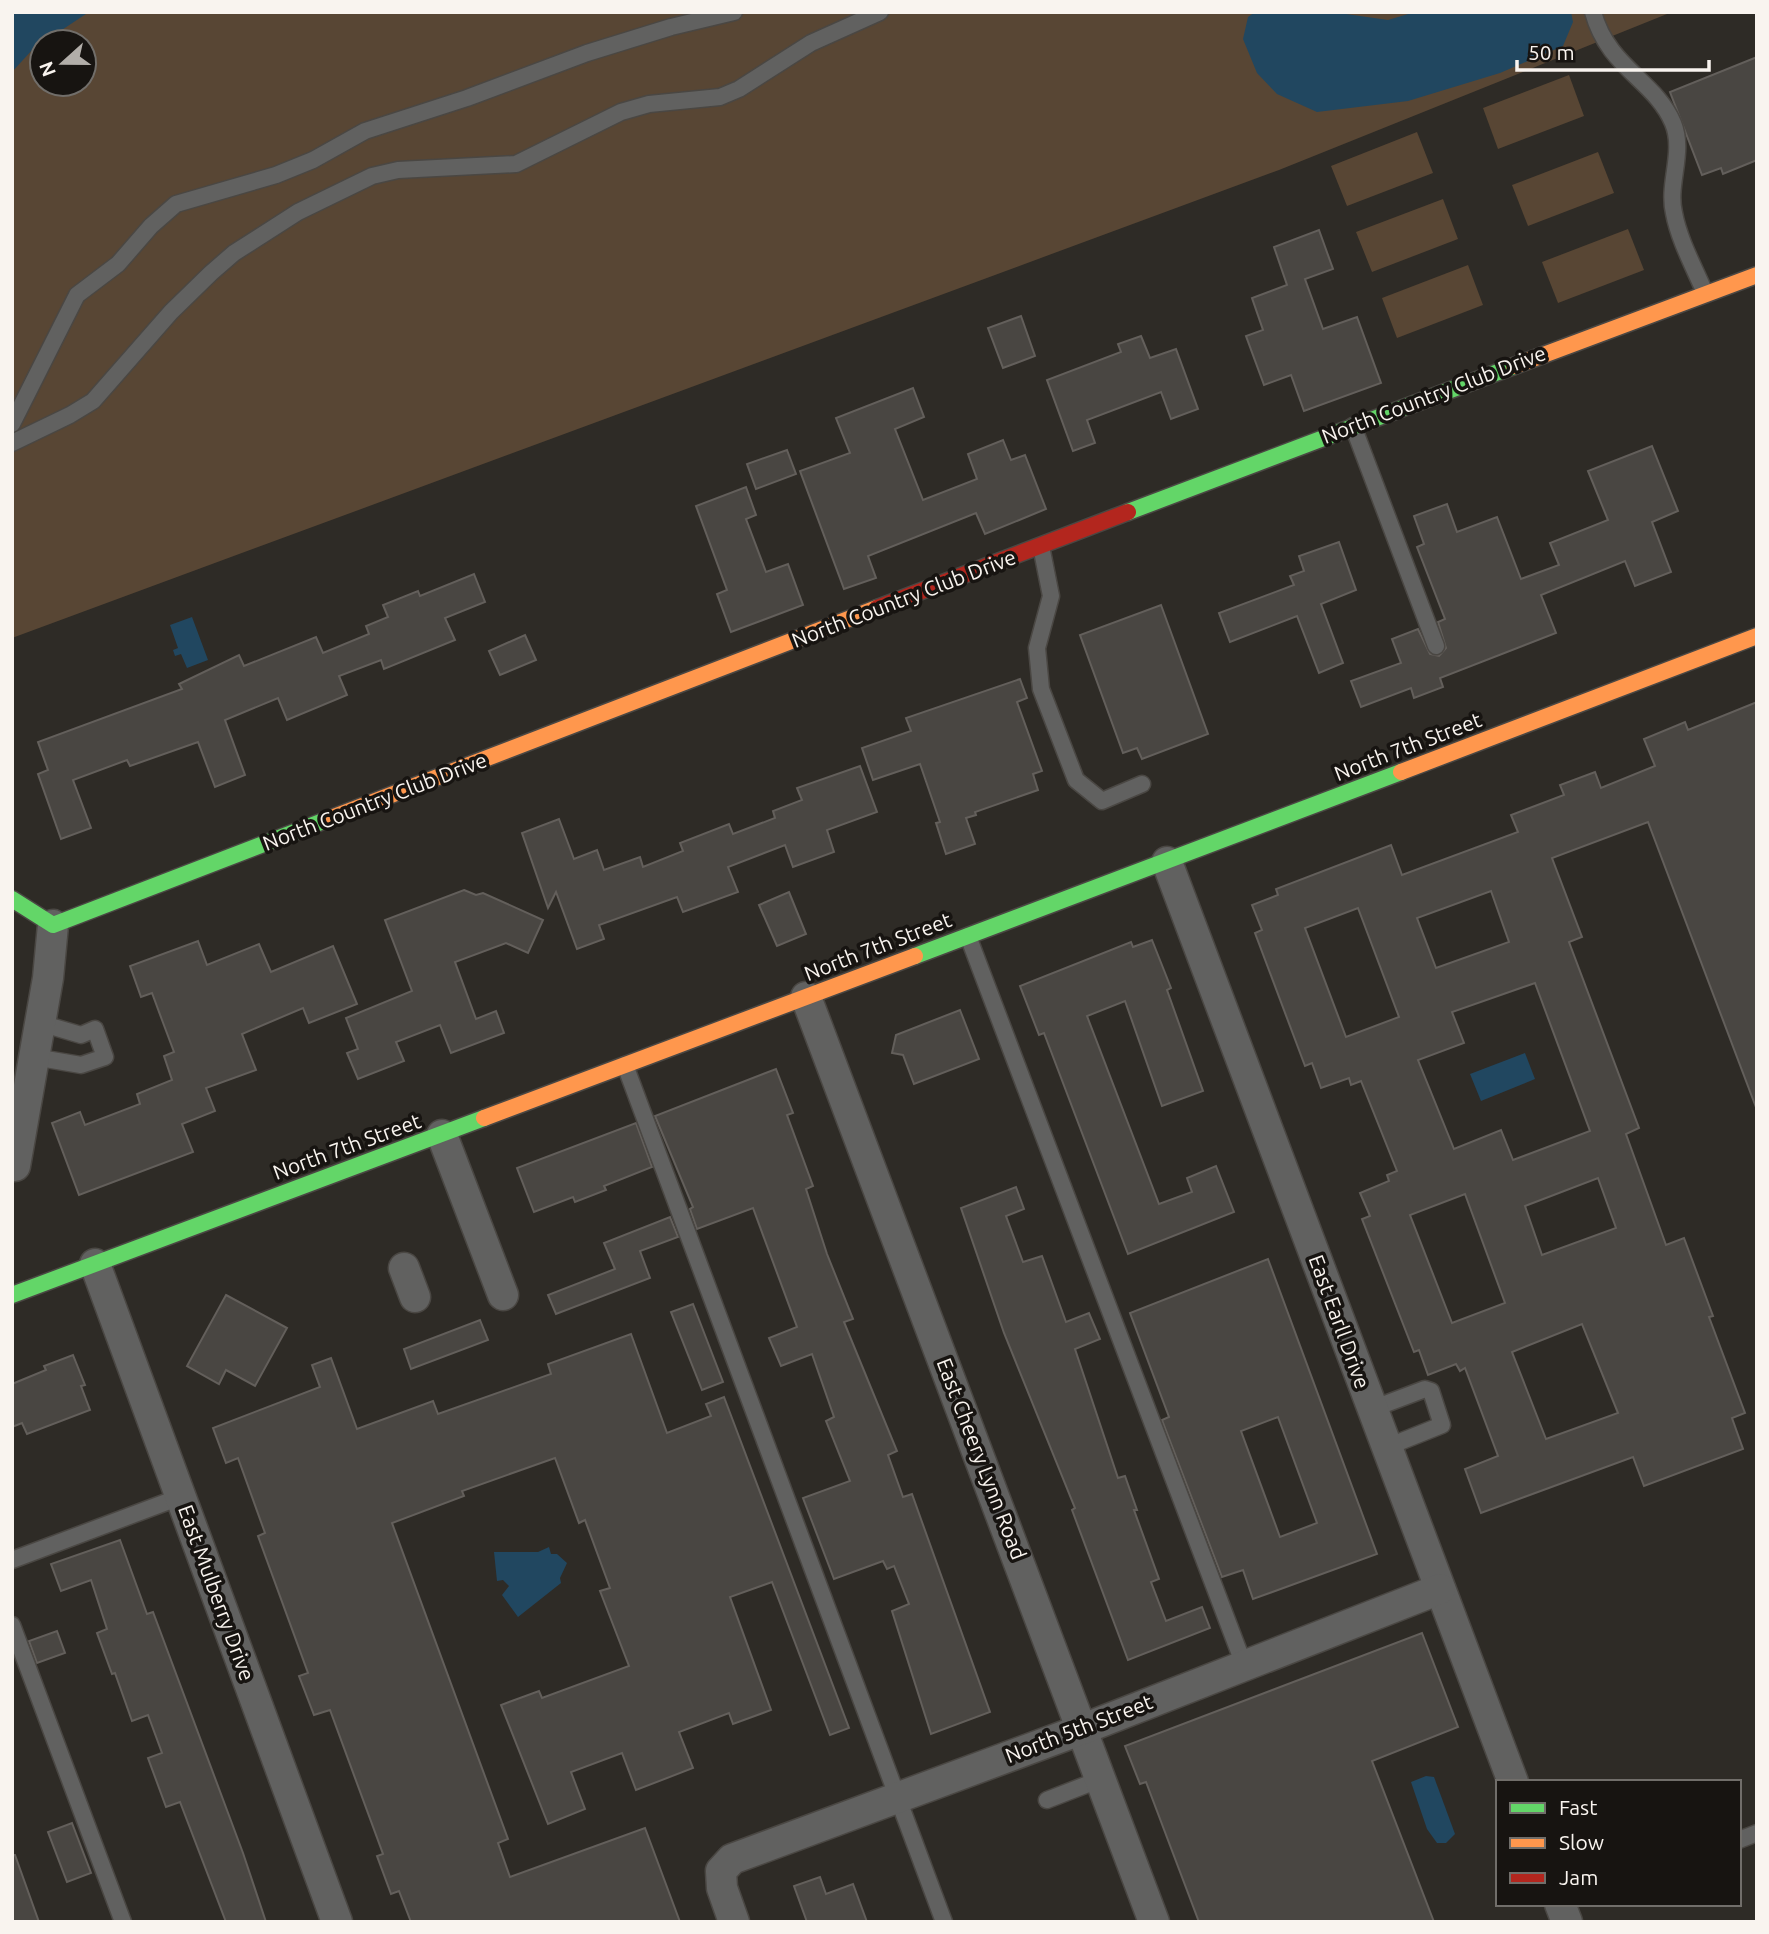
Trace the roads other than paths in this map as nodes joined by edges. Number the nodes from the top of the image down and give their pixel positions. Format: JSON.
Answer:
{"nodes":[{"id":1,"x":734,"y":12,"type":"edge"},
{"id":2,"x":880,"y":12,"type":"edge"},
{"id":3,"x":1593,"y":12,"type":"edge"},
{"id":4,"x":1757,"y":275,"type":"edge"},
{"id":5,"x":1705,"y":293,"type":"junction"},
{"id":6,"x":12,"y":424,"type":"edge"},
{"id":7,"x":1353,"y":426,"type":"junction"},
{"id":8,"x":12,"y":443,"type":"edge"},
{"id":9,"x":1041,"y":546,"type":"junction"},
{"id":10,"x":1757,"y":636,"type":"edge"},
{"id":11,"x":1436,"y":646,"type":"dead end"},
{"id":12,"x":1142,"y":784,"type":"dead end"},
{"id":13,"x":1167,"y":862,"type":"junction"},
{"id":14,"x":12,"y":899,"type":"edge"},
{"id":15,"x":53,"y":925,"type":"junction"},
{"id":16,"x":968,"y":936,"type":"junction"},
{"id":17,"x":806,"y":997,"type":"junction"},
{"id":18,"x":40,"y":1023,"type":"junction"},
{"id":19,"x":34,"y":1057,"type":"junction"},
{"id":20,"x":625,"y":1064,"type":"junction"},
{"id":21,"x":442,"y":1135,"type":"junction"},
{"id":22,"x":15,"y":1167,"type":"dead end"},
{"id":23,"x":95,"y":1264,"type":"junction"},
{"id":24,"x":404,"y":1268,"type":"dead end"},
{"id":25,"x":12,"y":1295,"type":"edge"},
{"id":26,"x":503,"y":1295,"type":"dead end"},
{"id":27,"x":415,"y":1297,"type":"dead end"},
{"id":28,"x":1372,"y":1409,"type":"junction"},
{"id":29,"x":1387,"y":1447,"type":"junction"},
{"id":30,"x":180,"y":1497,"type":"junction"},
{"id":31,"x":12,"y":1560,"type":"edge"},
{"id":32,"x":1440,"y":1589,"type":"junction"},
{"id":33,"x":12,"y":1625,"type":"edge"},
{"id":34,"x":1244,"y":1665,"type":"junction"},
{"id":35,"x":1083,"y":1729,"type":"junction"},
{"id":36,"x":1101,"y":1779,"type":"junction"},
{"id":37,"x":1512,"y":1780,"type":"edge"},
{"id":38,"x":897,"y":1797,"type":"junction"},
{"id":39,"x":1047,"y":1800,"type":"dead end"},
{"id":40,"x":123,"y":1922,"type":"edge"},
{"id":41,"x":337,"y":1922,"type":"edge"},
{"id":42,"x":734,"y":1922,"type":"edge"},
{"id":43,"x":944,"y":1922,"type":"edge"},
{"id":44,"x":1154,"y":1922,"type":"edge"}],
"edges":[{"from":1,"to":6,"type":"lane"},
{"from":2,"to":8,"type":"lane"},
{"from":3,"to":5,"type":"lane"},
{"from":4,"to":5,"type":"street","name":"North Country Club Drive"},
{"from":5,"to":7,"type":"street","name":"North Country Club Drive"},
{"from":7,"to":9,"type":"street","name":"North Country Club Drive"},
{"from":7,"to":11,"type":"lane"},
{"from":9,"to":12,"type":"lane"},
{"from":9,"to":15,"type":"street","name":"North Country Club Drive"},
{"from":10,"to":13,"type":"street","name":"North 7th Street"},
{"from":13,"to":16,"type":"street","name":"North 7th Street"},
{"from":13,"to":28,"type":"street","name":"East Earll Drive"},
{"from":14,"to":15,"type":"street"},
{"from":15,"to":18,"type":"street"},
{"from":16,"to":17,"type":"street","name":"North 7th Street"},
{"from":16,"to":34,"type":"lane"},
{"from":17,"to":20,"type":"street","name":"North 7th Street"},
{"from":17,"to":35,"type":"street","name":"East Cheery Lynn Road"},
{"from":18,"to":19,"type":"street"},
{"from":18,"to":19,"type":"lane"},
{"from":19,"to":22,"type":"street"},
{"from":20,"to":21,"type":"street","name":"North 7th Street"},
{"from":20,"to":38,"type":"lane"},
{"from":21,"to":23,"type":"street","name":"North 7th Street"},
{"from":21,"to":26,"type":"street"},
{"from":23,"to":25,"type":"street","name":"North 7th Street"},
{"from":23,"to":30,"type":"street","name":"East Mulberry Drive"},
{"from":24,"to":27,"type":"street"},
{"from":28,"to":29,"type":"street","name":"East Earll Drive"},
{"from":28,"to":29,"type":"lane"},
{"from":29,"to":32,"type":"street","name":"East Earll Drive"},
{"from":30,"to":31,"type":"lane"},
{"from":30,"to":41,"type":"street","name":"East Mulberry Drive"},
{"from":32,"to":34,"type":"street","name":"North 5th Street"},
{"from":32,"to":37,"type":"street","name":"East Earll Drive"},
{"from":33,"to":40,"type":"lane"},
{"from":34,"to":35,"type":"street","name":"North 5th Street"},
{"from":35,"to":36,"type":"street","name":"East Cheery Lynn Road"},
{"from":35,"to":38,"type":"street","name":"North 5th Street"},
{"from":36,"to":39,"type":"lane"},
{"from":36,"to":44,"type":"street","name":"East Cheery Lynn Road"},
{"from":38,"to":42,"type":"street","name":"North 5th Street"},
{"from":38,"to":43,"type":"lane"}]}
